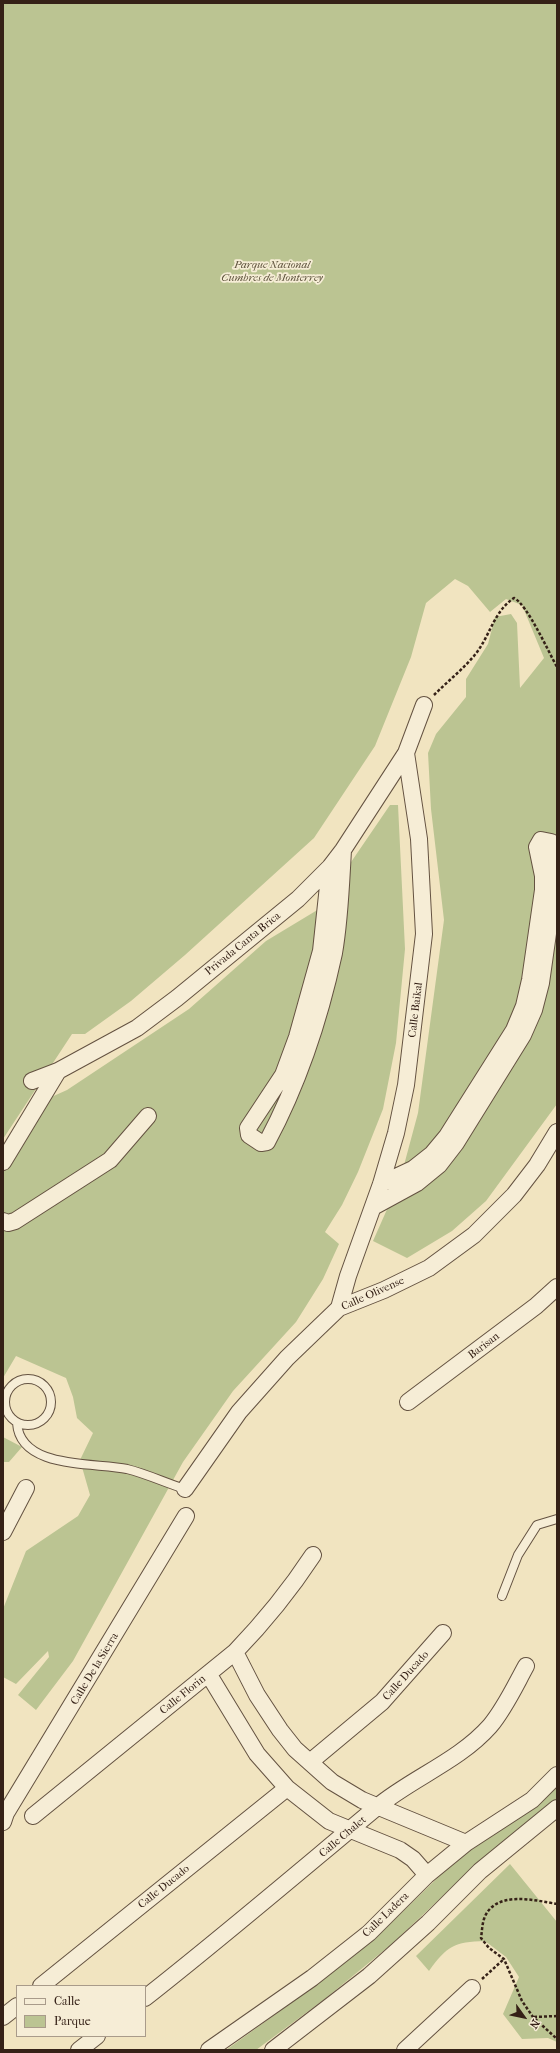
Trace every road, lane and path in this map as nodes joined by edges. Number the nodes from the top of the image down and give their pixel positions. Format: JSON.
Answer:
{"nodes":[{"id":1,"x":557,"y":668,"type":"edge"},
{"id":2,"x":424,"y":705,"type":"joint"},
{"id":3,"x":406,"y":753,"type":"junction"},
{"id":4,"x":343,"y":850,"type":"junction"},
{"id":5,"x":330,"y":867,"type":"junction"},
{"id":6,"x":58,"y":1071,"type":"junction"},
{"id":7,"x":32,"y":1081,"type":"dead end"},
{"id":8,"x":148,"y":1116,"type":"dead end"},
{"id":9,"x":557,"y":1132,"type":"edge"},
{"id":10,"x":3,"y":1162,"type":"edge"},
{"id":11,"x":381,"y":1184,"type":"junction"},
{"id":12,"x":373,"y":1207,"type":"junction"},
{"id":13,"x":3,"y":1221,"type":"edge"},
{"id":14,"x":557,"y":1287,"type":"edge"},
{"id":15,"x":339,"y":1308,"type":"junction"},
{"id":16,"x":408,"y":1402,"type":"dead end"},
{"id":17,"x":17,"y":1423,"type":"junction"},
{"id":18,"x":26,"y":1488,"type":"dead end"},
{"id":19,"x":185,"y":1489,"type":"joint"},
{"id":20,"x":186,"y":1516,"type":"dead end"},
{"id":21,"x":557,"y":1519,"type":"edge"},
{"id":22,"x":3,"y":1532,"type":"edge"},
{"id":23,"x":313,"y":1555,"type":"dead end"},
{"id":24,"x":502,"y":1596,"type":"dead end"},
{"id":25,"x":443,"y":1633,"type":"dead end"},
{"id":26,"x":235,"y":1652,"type":"junction"},
{"id":27,"x":526,"y":1666,"type":"dead end"},
{"id":28,"x":208,"y":1675,"type":"junction"},
{"id":29,"x":310,"y":1762,"type":"junction"},
{"id":30,"x":557,"y":1775,"type":"edge"},
{"id":31,"x":287,"y":1788,"type":"junction"},
{"id":32,"x":378,"y":1806,"type":"junction"},
{"id":33,"x":557,"y":1808,"type":"edge"},
{"id":34,"x":33,"y":1816,"type":"dead end"},
{"id":35,"x":3,"y":1822,"type":"edge"},
{"id":36,"x":351,"y":1830,"type":"junction"},
{"id":37,"x":466,"y":1843,"type":"junction"},
{"id":38,"x":427,"y":1875,"type":"junction"},
{"id":39,"x":557,"y":1904,"type":"edge"},
{"id":40,"x":504,"y":1959,"type":"junction"},
{"id":41,"x":42,"y":1985,"type":"edge"},
{"id":42,"x":472,"y":1988,"type":"joint"},
{"id":43,"x":146,"y":1997,"type":"edge"},
{"id":44,"x":16,"y":2007,"type":"edge"},
{"id":45,"x":557,"y":2016,"type":"edge"},
{"id":46,"x":3,"y":2017,"type":"edge"},
{"id":47,"x":533,"y":2017,"type":"junction"},
{"id":48,"x":96,"y":2037,"type":"edge"},
{"id":49,"x":557,"y":2039,"type":"edge"},
{"id":50,"x":79,"y":2050,"type":"edge"},
{"id":51,"x":209,"y":2050,"type":"edge"},
{"id":52,"x":273,"y":2050,"type":"edge"},
{"id":53,"x":405,"y":2050,"type":"edge"}],
"edges":[{"from":1,"to":2,"type":"path"},
{"from":2,"to":3,"type":"street","name":"Calle Baikal"},
{"from":3,"to":4,"type":"street","name":"Privada Canta Brica"},
{"from":3,"to":11,"type":"street","name":"Calle Baikal"},
{"from":4,"to":5,"type":"street","name":"Privada Canta Brica"},
{"from":4,"to":5,"type":"street"},
{"from":5,"to":6,"type":"street","name":"Privada Canta Brica"},
{"from":6,"to":7,"type":"street","name":"Privada Canta Brica"},
{"from":6,"to":10,"type":"street"},
{"from":8,"to":13,"type":"street"},
{"from":9,"to":15,"type":"street","name":"Calle Olivense"},
{"from":11,"to":12,"type":"street","name":"Calle Baikal"},
{"from":11,"to":12,"type":"street"},
{"from":12,"to":15,"type":"street","name":"Calle Baikal"},
{"from":14,"to":16,"type":"street","name":"Barisan"},
{"from":15,"to":19,"type":"street","name":"Calle Olivense"},
{"from":17,"to":17,"type":"lane"},
{"from":17,"to":19,"type":"lane"},
{"from":18,"to":22,"type":"street"},
{"from":20,"to":35,"type":"street","name":"Calle De la Sierra"},
{"from":21,"to":24,"type":"lane"},
{"from":23,"to":26,"type":"street","name":"Calle Florin"},
{"from":25,"to":29,"type":"street","name":"Calle Ducado"},
{"from":26,"to":28,"type":"street","name":"Calle Florin"},
{"from":26,"to":29,"type":"street"},
{"from":27,"to":32,"type":"street","name":"Calle Chalet"},
{"from":28,"to":31,"type":"street"},
{"from":28,"to":34,"type":"street","name":"Calle Florin"},
{"from":29,"to":32,"type":"street"},
{"from":30,"to":37,"type":"street","name":"Calle Ladera"},
{"from":31,"to":36,"type":"street"},
{"from":31,"to":41,"type":"street","name":"Calle Ducado"},
{"from":32,"to":36,"type":"street","name":"Calle Chalet"},
{"from":32,"to":37,"type":"street"},
{"from":33,"to":52,"type":"street"},
{"from":36,"to":38,"type":"street"},
{"from":36,"to":43,"type":"street","name":"Calle Chalet"},
{"from":37,"to":38,"type":"street","name":"Calle Ladera"},
{"from":38,"to":51,"type":"street","name":"Calle Ladera"},
{"from":39,"to":40,"type":"path"},
{"from":40,"to":42,"type":"path"},
{"from":40,"to":47,"type":"path"},
{"from":42,"to":53,"type":"street"},
{"from":44,"to":46,"type":"street"},
{"from":45,"to":47,"type":"path"},
{"from":47,"to":49,"type":"path"},
{"from":48,"to":50,"type":"street"}]}
